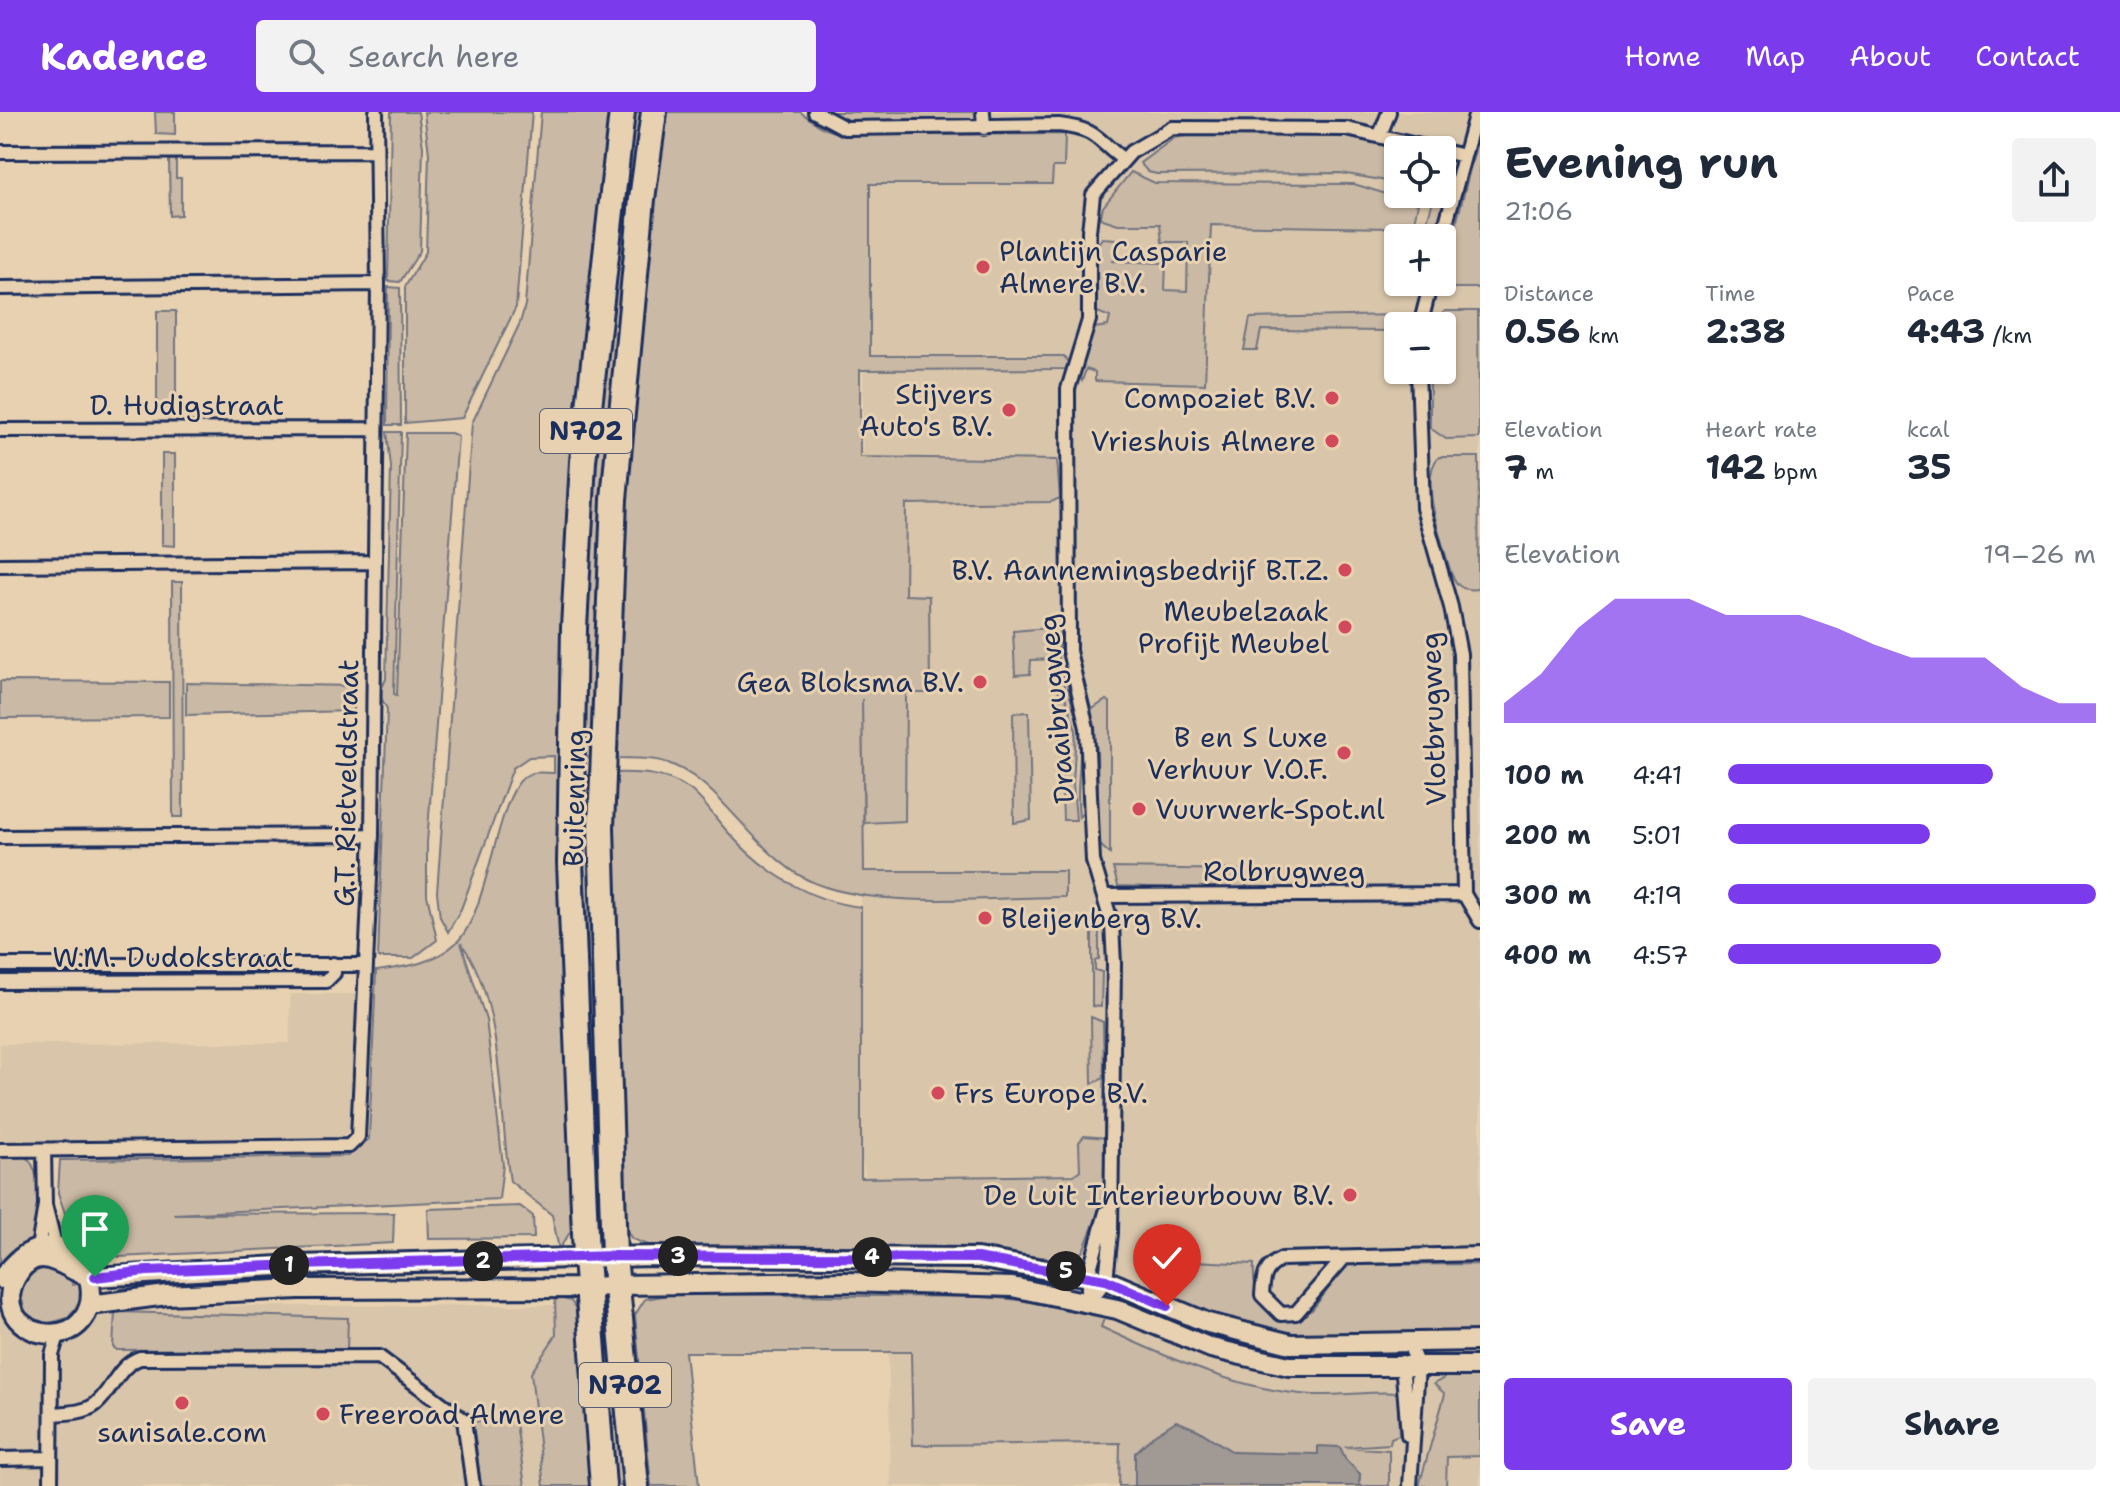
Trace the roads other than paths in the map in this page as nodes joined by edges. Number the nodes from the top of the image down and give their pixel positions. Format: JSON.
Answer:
{"nodes":[{"id":1,"x":376,"y":112,"type":"edge"},
{"id":2,"x":622,"y":112,"type":"edge"},
{"id":3,"x":654,"y":112,"type":"edge"},
{"id":4,"x":815,"y":112,"type":"edge"},
{"id":5,"x":983,"y":112,"type":"edge"},
{"id":6,"x":1389,"y":112,"type":"edge"},
{"id":7,"x":1476,"y":112,"type":"edge"},
{"id":8,"x":984,"y":128,"type":"junction"},
{"id":9,"x":1380,"y":135,"type":"junction"},
{"id":10,"x":376,"y":151,"type":"junction"},
{"id":11,"x":0,"y":152,"type":"edge"},
{"id":12,"x":1464,"y":156,"type":"junction"},
{"id":13,"x":1124,"y":160,"type":"junction"},
{"id":14,"x":1446,"y":224,"type":"edge"},
{"id":15,"x":378,"y":284,"type":"junction"},
{"id":16,"x":0,"y":288,"type":"edge"},
{"id":17,"x":1419,"y":384,"type":"edge"},
{"id":18,"x":375,"y":429,"type":"junction"},
{"id":19,"x":0,"y":430,"type":"edge"},
{"id":20,"x":374,"y":562,"type":"junction"},
{"id":21,"x":0,"y":565,"type":"edge"},
{"id":22,"x":372,"y":835,"type":"junction"},
{"id":23,"x":0,"y":837,"type":"edge"},
{"id":24,"x":1464,"y":894,"type":"junction"},
{"id":25,"x":1105,"y":896,"type":"junction"},
{"id":26,"x":1480,"y":921,"type":"edge"},
{"id":27,"x":333,"y":964,"type":"junction"},
{"id":28,"x":0,"y":965,"type":"edge"},
{"id":29,"x":366,"y":965,"type":"junction"},
{"id":30,"x":0,"y":982,"type":"edge"},
{"id":31,"x":0,"y":1150,"type":"edge"},
{"id":32,"x":44,"y":1150,"type":"junction"},
{"id":33,"x":1113,"y":1187,"type":"junction"},
{"id":34,"x":44,"y":1252,"type":"junction"},
{"id":35,"x":1480,"y":1254,"type":"edge"},
{"id":36,"x":614,"y":1256,"type":"junction"},
{"id":37,"x":586,"y":1258,"type":"junction"},
{"id":38,"x":1343,"y":1259,"type":"junction"},
{"id":39,"x":88,"y":1274,"type":"junction"},
{"id":40,"x":1097,"y":1278,"type":"junction"},
{"id":41,"x":0,"y":1279,"type":"edge"},
{"id":42,"x":616,"y":1285,"type":"junction"},
{"id":43,"x":588,"y":1288,"type":"junction"},
{"id":44,"x":1088,"y":1303,"type":"junction"},
{"id":45,"x":90,"y":1305,"type":"junction"},
{"id":46,"x":6,"y":1310,"type":"edge"},
{"id":47,"x":52,"y":1333,"type":"junction"},
{"id":48,"x":1480,"y":1341,"type":"edge"},
{"id":49,"x":1409,"y":1344,"type":"junction"},
{"id":50,"x":1409,"y":1366,"type":"junction"},
{"id":51,"x":1480,"y":1366,"type":"edge"},
{"id":52,"x":52,"y":1414,"type":"junction"},
{"id":53,"x":51,"y":1458,"type":"junction"},
{"id":54,"x":0,"y":1459,"type":"edge"},
{"id":55,"x":51,"y":1486,"type":"edge"},
{"id":56,"x":473,"y":1486,"type":"edge"},
{"id":57,"x":603,"y":1486,"type":"edge"},
{"id":58,"x":636,"y":1486,"type":"edge"},
{"id":59,"x":1410,"y":1486,"type":"edge"}],
"edges":[{"from":1,"to":10,"type":"street","name":"G.T. Rietveldstraat"},
{"from":2,"to":37,"type":"highway","name":"Buitenring","number":"N702"},
{"from":3,"to":36,"type":"highway","name":"Buitenring","number":"N702"},
{"from":4,"to":8,"type":"street"},
{"from":5,"to":8,"type":"street"},
{"from":6,"to":9,"type":"street"},
{"from":7,"to":12,"type":"street"},
{"from":8,"to":13,"type":"street"},
{"from":9,"to":12,"type":"street","name":"Draaibrugweg"},
{"from":9,"to":13,"type":"street","name":"Draaibrugweg"},
{"from":10,"to":11,"type":"street"},
{"from":10,"to":15,"type":"street","name":"G.T. Rietveldstraat"},
{"from":12,"to":14,"type":"street"},
{"from":13,"to":25,"type":"street","name":"Draaibrugweg"},
{"from":15,"to":16,"type":"street"},
{"from":15,"to":18,"type":"street","name":"G.T. Rietveldstraat"},
{"from":17,"to":24,"type":"street","name":"Vlotbrugweg"},
{"from":18,"to":19,"type":"street","name":"D. Hudigstraat"},
{"from":18,"to":20,"type":"street","name":"G.T. Rietveldstraat"},
{"from":20,"to":21,"type":"street"},
{"from":20,"to":22,"type":"street","name":"G.T. Rietveldstraat"},
{"from":22,"to":23,"type":"street"},
{"from":22,"to":29,"type":"street","name":"G.T. Rietveldstraat"},
{"from":24,"to":25,"type":"street","name":"Rolbrugweg"},
{"from":24,"to":26,"type":"street","name":"Vlotbrugweg"},
{"from":25,"to":33,"type":"street","name":"Draaibrugweg"},
{"from":27,"to":28,"type":"street","name":"W.M. Dudokstraat"},
{"from":27,"to":29,"type":"street","name":"W.M. Dudokstraat"},
{"from":27,"to":30,"type":"street","name":"W.M. Dudokstraat"},
{"from":29,"to":32,"type":"street","name":"G.T. Rietveldstraat"},
{"from":31,"to":32,"type":"street","name":"G.T. Rietveldstraat"},
{"from":32,"to":34,"type":"street"},
{"from":33,"to":40,"type":"street","name":"Draaibrugweg"},
{"from":33,"to":40,"type":"street","name":"Draaibrugweg"},
{"from":34,"to":39,"type":"main road"},
{"from":34,"to":41,"type":"main road"},
{"from":34,"to":46,"type":"main road"},
{"from":35,"to":38,"type":"street"},
{"from":36,"to":37,"type":"main road"},
{"from":36,"to":40,"type":"main road"},
{"from":36,"to":42,"type":"highway","name":"Buitenring","number":"N702"},
{"from":37,"to":39,"type":"main road"},
{"from":37,"to":43,"type":"highway","name":"Buitenring","number":"N702"},
{"from":38,"to":38,"type":"street"},
{"from":39,"to":45,"type":"main road"},
{"from":40,"to":44,"type":"street","name":"Draaibrugweg"},
{"from":40,"to":49,"type":"main road"},
{"from":42,"to":43,"type":"main road"},
{"from":42,"to":44,"type":"main road"},
{"from":42,"to":58,"type":"highway","name":"Buitenring","number":"N702"},
{"from":43,"to":45,"type":"main road"},
{"from":43,"to":57,"type":"highway","name":"Buitenring","number":"N702"},
{"from":44,"to":50,"type":"main road"},
{"from":45,"to":47,"type":"main road"},
{"from":46,"to":47,"type":"main road"},
{"from":47,"to":52,"type":"street"},
{"from":48,"to":49,"type":"main road"},
{"from":49,"to":50,"type":"street"},
{"from":50,"to":51,"type":"main road"},
{"from":50,"to":59,"type":"street"},
{"from":52,"to":53,"type":"street"},
{"from":52,"to":56,"type":"street"},
{"from":53,"to":54,"type":"street"},
{"from":53,"to":55,"type":"street"}]}
